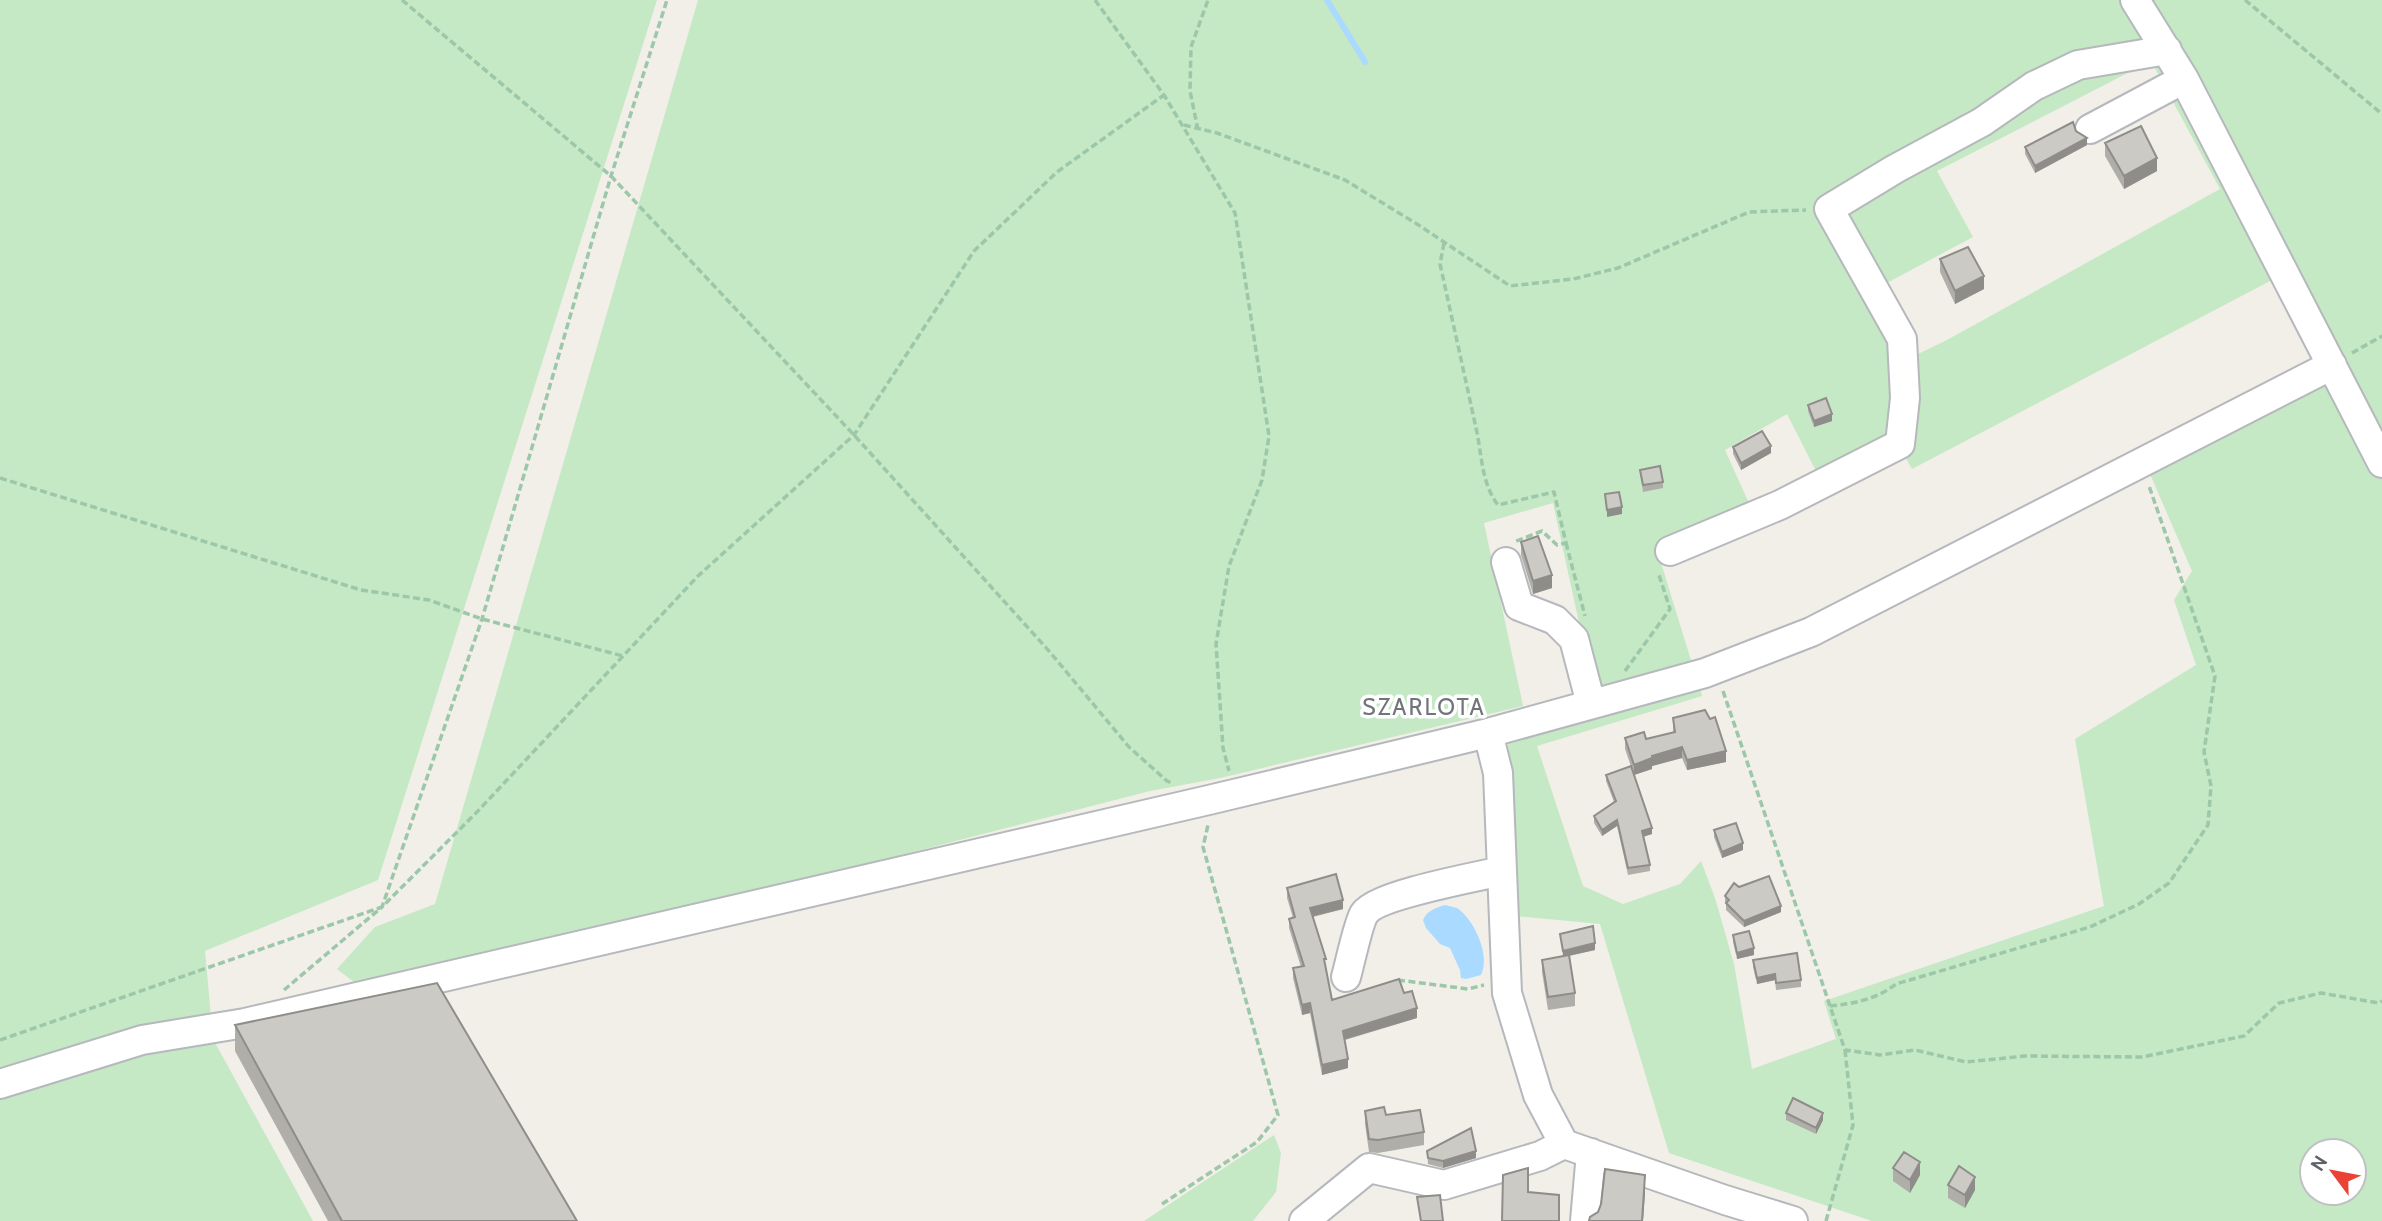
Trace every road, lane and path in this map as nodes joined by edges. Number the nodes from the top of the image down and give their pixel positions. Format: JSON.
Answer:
{"nodes":[{"id":1,"x":402,"y":0,"type":"edge"},
{"id":2,"x":667,"y":0,"type":"edge"},
{"id":3,"x":1095,"y":0,"type":"edge"},
{"id":4,"x":1208,"y":0,"type":"edge"},
{"id":5,"x":2134,"y":0,"type":"edge"},
{"id":6,"x":2245,"y":0,"type":"edge"},
{"id":7,"x":2167,"y":50,"type":"junction"},
{"id":8,"x":2184,"y":79,"type":"junction"},
{"id":9,"x":1164,"y":95,"type":"junction"},
{"id":10,"x":2382,"y":114,"type":"edge"},
{"id":11,"x":1182,"y":125,"type":"junction"},
{"id":12,"x":2091,"y":129,"type":"dead end"},
{"id":13,"x":1198,"y":130,"type":"junction"},
{"id":14,"x":611,"y":177,"type":"junction"},
{"id":15,"x":1829,"y":209,"type":"junction"},
{"id":16,"x":1444,"y":242,"type":"junction"},
{"id":17,"x":2382,"y":336,"type":"edge"},
{"id":18,"x":2332,"y":365,"type":"junction"},
{"id":19,"x":854,"y":435,"type":"junction"},
{"id":20,"x":2382,"y":463,"type":"edge"},
{"id":21,"x":2139,"y":464,"type":"junction"},
{"id":22,"x":0,"y":478,"type":"edge"},
{"id":23,"x":1566,"y":543,"type":"junction"},
{"id":24,"x":1670,"y":551,"type":"joint"},
{"id":25,"x":1506,"y":562,"type":"joint"},
{"id":26,"x":1545,"y":590,"type":"edge"},
{"id":27,"x":482,"y":619,"type":"junction"},
{"id":28,"x":1586,"y":619,"type":"dead end"},
{"id":29,"x":1555,"y":620,"type":"junction"},
{"id":30,"x":623,"y":656,"type":"junction"},
{"id":31,"x":1727,"y":701,"type":"dead end"},
{"id":32,"x":1597,"y":703,"type":"junction"},
{"id":33,"x":1488,"y":733,"type":"junction"},
{"id":34,"x":1178,"y":786,"type":"dead end"},
{"id":35,"x":1224,"y":796,"type":"junction"},
{"id":36,"x":1502,"y":871,"type":"junction"},
{"id":37,"x":382,"y":907,"type":"junction"},
{"id":38,"x":1346,"y":977,"type":"dead end"},
{"id":39,"x":1506,"y":980,"type":"junction"},
{"id":40,"x":1387,"y":983,"type":"edge"},
{"id":41,"x":276,"y":996,"type":"dead end"},
{"id":42,"x":2382,"y":1002,"type":"edge"},
{"id":43,"x":1830,"y":1006,"type":"junction"},
{"id":44,"x":0,"y":1040,"type":"edge"},
{"id":45,"x":1845,"y":1050,"type":"junction"},
{"id":46,"x":0,"y":1083,"type":"edge"},
{"id":47,"x":1564,"y":1144,"type":"junction"},
{"id":48,"x":1591,"y":1153,"type":"junction"},
{"id":49,"x":1162,"y":1204,"type":"dead end"},
{"id":50,"x":1304,"y":1221,"type":"edge"},
{"id":51,"x":1585,"y":1221,"type":"edge"},
{"id":52,"x":1793,"y":1221,"type":"edge"},
{"id":53,"x":1826,"y":1221,"type":"edge"}],
"edges":[{"from":1,"to":14,"type":"path"},
{"from":2,"to":14,"type":"path"},
{"from":3,"to":9,"type":"path"},
{"from":4,"to":13,"type":"path"},
{"from":5,"to":7,"type":"street"},
{"from":6,"to":10,"type":"path"},
{"from":7,"to":8,"type":"street"},
{"from":7,"to":15,"type":"street"},
{"from":8,"to":12,"type":"street"},
{"from":8,"to":18,"type":"street"},
{"from":9,"to":11,"type":"path"},
{"from":9,"to":19,"type":"path"},
{"from":11,"to":13,"type":"path"},
{"from":11,"to":35,"type":"path"},
{"from":13,"to":16,"type":"path"},
{"from":14,"to":19,"type":"path"},
{"from":14,"to":27,"type":"path"},
{"from":15,"to":16,"type":"path"},
{"from":15,"to":24,"type":"street"},
{"from":16,"to":23,"type":"path"},
{"from":17,"to":18,"type":"path"},
{"from":18,"to":20,"type":"street"},
{"from":18,"to":21,"type":"street"},
{"from":19,"to":30,"type":"path"},
{"from":19,"to":34,"type":"path"},
{"from":21,"to":32,"type":"street"},
{"from":21,"to":43,"type":"path"},
{"from":22,"to":27,"type":"path"},
{"from":23,"to":25,"type":"path"},
{"from":23,"to":28,"type":"path"},
{"from":24,"to":32,"type":"path"},
{"from":25,"to":29,"type":"street"},
{"from":26,"to":29,"type":"street"},
{"from":27,"to":30,"type":"path"},
{"from":27,"to":37,"type":"path"},
{"from":29,"to":32,"type":"street"},
{"from":30,"to":37,"type":"path"},
{"from":31,"to":43,"type":"path"},
{"from":32,"to":33,"type":"street"},
{"from":33,"to":35,"type":"street"},
{"from":33,"to":36,"type":"street"},
{"from":35,"to":46,"type":"street"},
{"from":35,"to":49,"type":"path"},
{"from":36,"to":38,"type":"street"},
{"from":36,"to":39,"type":"street"},
{"from":37,"to":41,"type":"path"},
{"from":37,"to":44,"type":"path"},
{"from":39,"to":40,"type":"path"},
{"from":39,"to":47,"type":"street"},
{"from":42,"to":45,"type":"path"},
{"from":43,"to":45,"type":"path"},
{"from":45,"to":53,"type":"path"},
{"from":47,"to":48,"type":"street"},
{"from":47,"to":50,"type":"street"},
{"from":48,"to":51,"type":"street"},
{"from":48,"to":52,"type":"street"}]}
